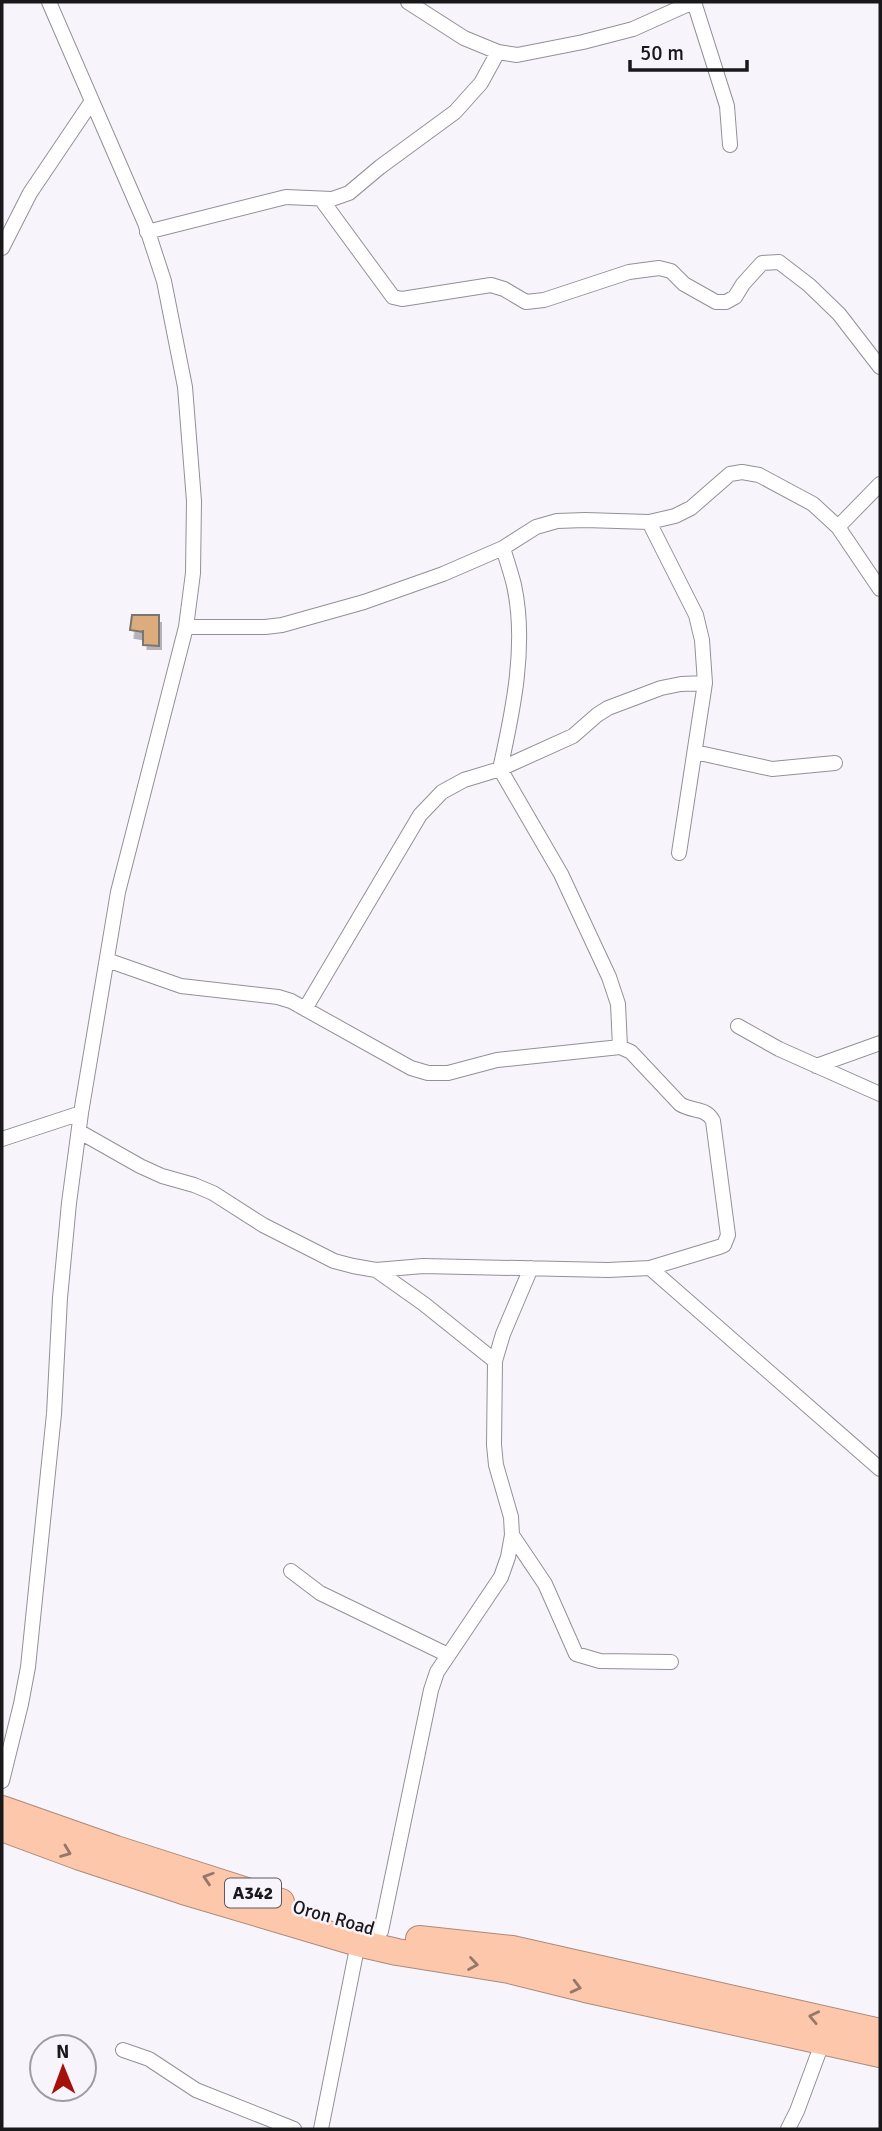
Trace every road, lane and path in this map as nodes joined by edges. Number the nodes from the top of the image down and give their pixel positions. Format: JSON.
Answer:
{"nodes":[{"id":1,"x":49,"y":2,"type":"edge"},
{"id":2,"x":408,"y":2,"type":"edge"},
{"id":3,"x":694,"y":2,"type":"edge"},
{"id":4,"x":498,"y":52,"type":"junction"},
{"id":5,"x":92,"y":101,"type":"junction"},
{"id":6,"x":730,"y":145,"type":"dead end"},
{"id":7,"x":321,"y":200,"type":"junction"},
{"id":8,"x":147,"y":232,"type":"junction"},
{"id":9,"x":2,"y":248,"type":"edge"},
{"id":10,"x":880,"y":368,"type":"edge"},
{"id":11,"x":880,"y":484,"type":"edge"},
{"id":12,"x":649,"y":522,"type":"junction"},
{"id":13,"x":838,"y":527,"type":"junction"},
{"id":14,"x":503,"y":548,"type":"junction"},
{"id":15,"x":880,"y":589,"type":"edge"},
{"id":16,"x":186,"y":626,"type":"junction"},
{"id":17,"x":705,"y":683,"type":"junction"},
{"id":18,"x":695,"y":752,"type":"junction"},
{"id":19,"x":835,"y":763,"type":"dead end"},
{"id":20,"x":500,"y":769,"type":"junction"},
{"id":21,"x":679,"y":853,"type":"dead end"},
{"id":22,"x":107,"y":960,"type":"junction"},
{"id":23,"x":305,"y":1009,"type":"junction"},
{"id":24,"x":737,"y":1026,"type":"dead end"},
{"id":25,"x":880,"y":1043,"type":"edge"},
{"id":26,"x":620,"y":1047,"type":"junction"},
{"id":27,"x":816,"y":1066,"type":"junction"},
{"id":28,"x":880,"y":1094,"type":"edge"},
{"id":29,"x":81,"y":1113,"type":"junction"},
{"id":30,"x":80,"y":1132,"type":"junction"},
{"id":31,"x":2,"y":1139,"type":"edge"},
{"id":32,"x":531,"y":1268,"type":"junction"},
{"id":33,"x":650,"y":1268,"type":"junction"},
{"id":34,"x":376,"y":1270,"type":"junction"},
{"id":35,"x":495,"y":1361,"type":"junction"},
{"id":36,"x":880,"y":1469,"type":"edge"},
{"id":37,"x":512,"y":1535,"type":"junction"},
{"id":38,"x":291,"y":1571,"type":"dead end"},
{"id":39,"x":448,"y":1655,"type":"junction"},
{"id":40,"x":671,"y":1662,"type":"dead end"},
{"id":41,"x":2,"y":1781,"type":"edge"},
{"id":42,"x":2,"y":1809,"type":"edge"},
{"id":43,"x":2,"y":1828,"type":"edge"},
{"id":44,"x":381,"y":1931,"type":"junction"},
{"id":45,"x":358,"y":1943,"type":"junction"},
{"id":46,"x":880,"y":2032,"type":"edge"},
{"id":47,"x":822,"y":2041,"type":"junction"},
{"id":48,"x":123,"y":2050,"type":"dead end"},
{"id":49,"x":880,"y":2054,"type":"edge"},
{"id":50,"x":294,"y":2129,"type":"edge"},
{"id":51,"x":321,"y":2129,"type":"edge"},
{"id":52,"x":788,"y":2129,"type":"edge"}],
"edges":[{"from":1,"to":5,"type":"street"},
{"from":2,"to":4,"type":"street"},
{"from":3,"to":4,"type":"street"},
{"from":3,"to":6,"type":"street"},
{"from":4,"to":7,"type":"street"},
{"from":5,"to":8,"type":"street"},
{"from":5,"to":9,"type":"street"},
{"from":7,"to":8,"type":"street"},
{"from":7,"to":10,"type":"street"},
{"from":8,"to":16,"type":"street"},
{"from":11,"to":13,"type":"street"},
{"from":12,"to":13,"type":"street"},
{"from":12,"to":14,"type":"street"},
{"from":12,"to":17,"type":"street"},
{"from":13,"to":15,"type":"street"},
{"from":14,"to":16,"type":"street"},
{"from":14,"to":20,"type":"street"},
{"from":16,"to":22,"type":"street"},
{"from":17,"to":18,"type":"street"},
{"from":17,"to":20,"type":"street"},
{"from":18,"to":19,"type":"street"},
{"from":18,"to":21,"type":"street"},
{"from":20,"to":23,"type":"street"},
{"from":20,"to":26,"type":"street"},
{"from":22,"to":23,"type":"street"},
{"from":22,"to":29,"type":"street"},
{"from":23,"to":26,"type":"street"},
{"from":24,"to":27,"type":"street"},
{"from":25,"to":27,"type":"street"},
{"from":26,"to":33,"type":"street"},
{"from":27,"to":28,"type":"street"},
{"from":29,"to":30,"type":"street"},
{"from":29,"to":31,"type":"street"},
{"from":30,"to":34,"type":"street"},
{"from":30,"to":41,"type":"street"},
{"from":32,"to":33,"type":"street"},
{"from":32,"to":34,"type":"street"},
{"from":32,"to":35,"type":"street"},
{"from":33,"to":36,"type":"street"},
{"from":34,"to":35,"type":"street"},
{"from":35,"to":37,"type":"street"},
{"from":37,"to":39,"type":"street"},
{"from":37,"to":40,"type":"street"},
{"from":38,"to":39,"type":"street"},
{"from":39,"to":44,"type":"street"},
{"from":44,"to":42,"type":"highway","name":"Oron Road","number":"A342","one_way":true},
{"from":43,"to":45,"type":"highway","number":"A342","one_way":true},
{"from":46,"to":44,"type":"highway","name":"Oron Road","number":"A342","one_way":true},
{"from":45,"to":47,"type":"highway","number":"A342","one_way":true},
{"from":45,"to":51,"type":"street"},
{"from":47,"to":49,"type":"highway","number":"A342"},
{"from":47,"to":52,"type":"street"},
{"from":48,"to":50,"type":"street"}]}
